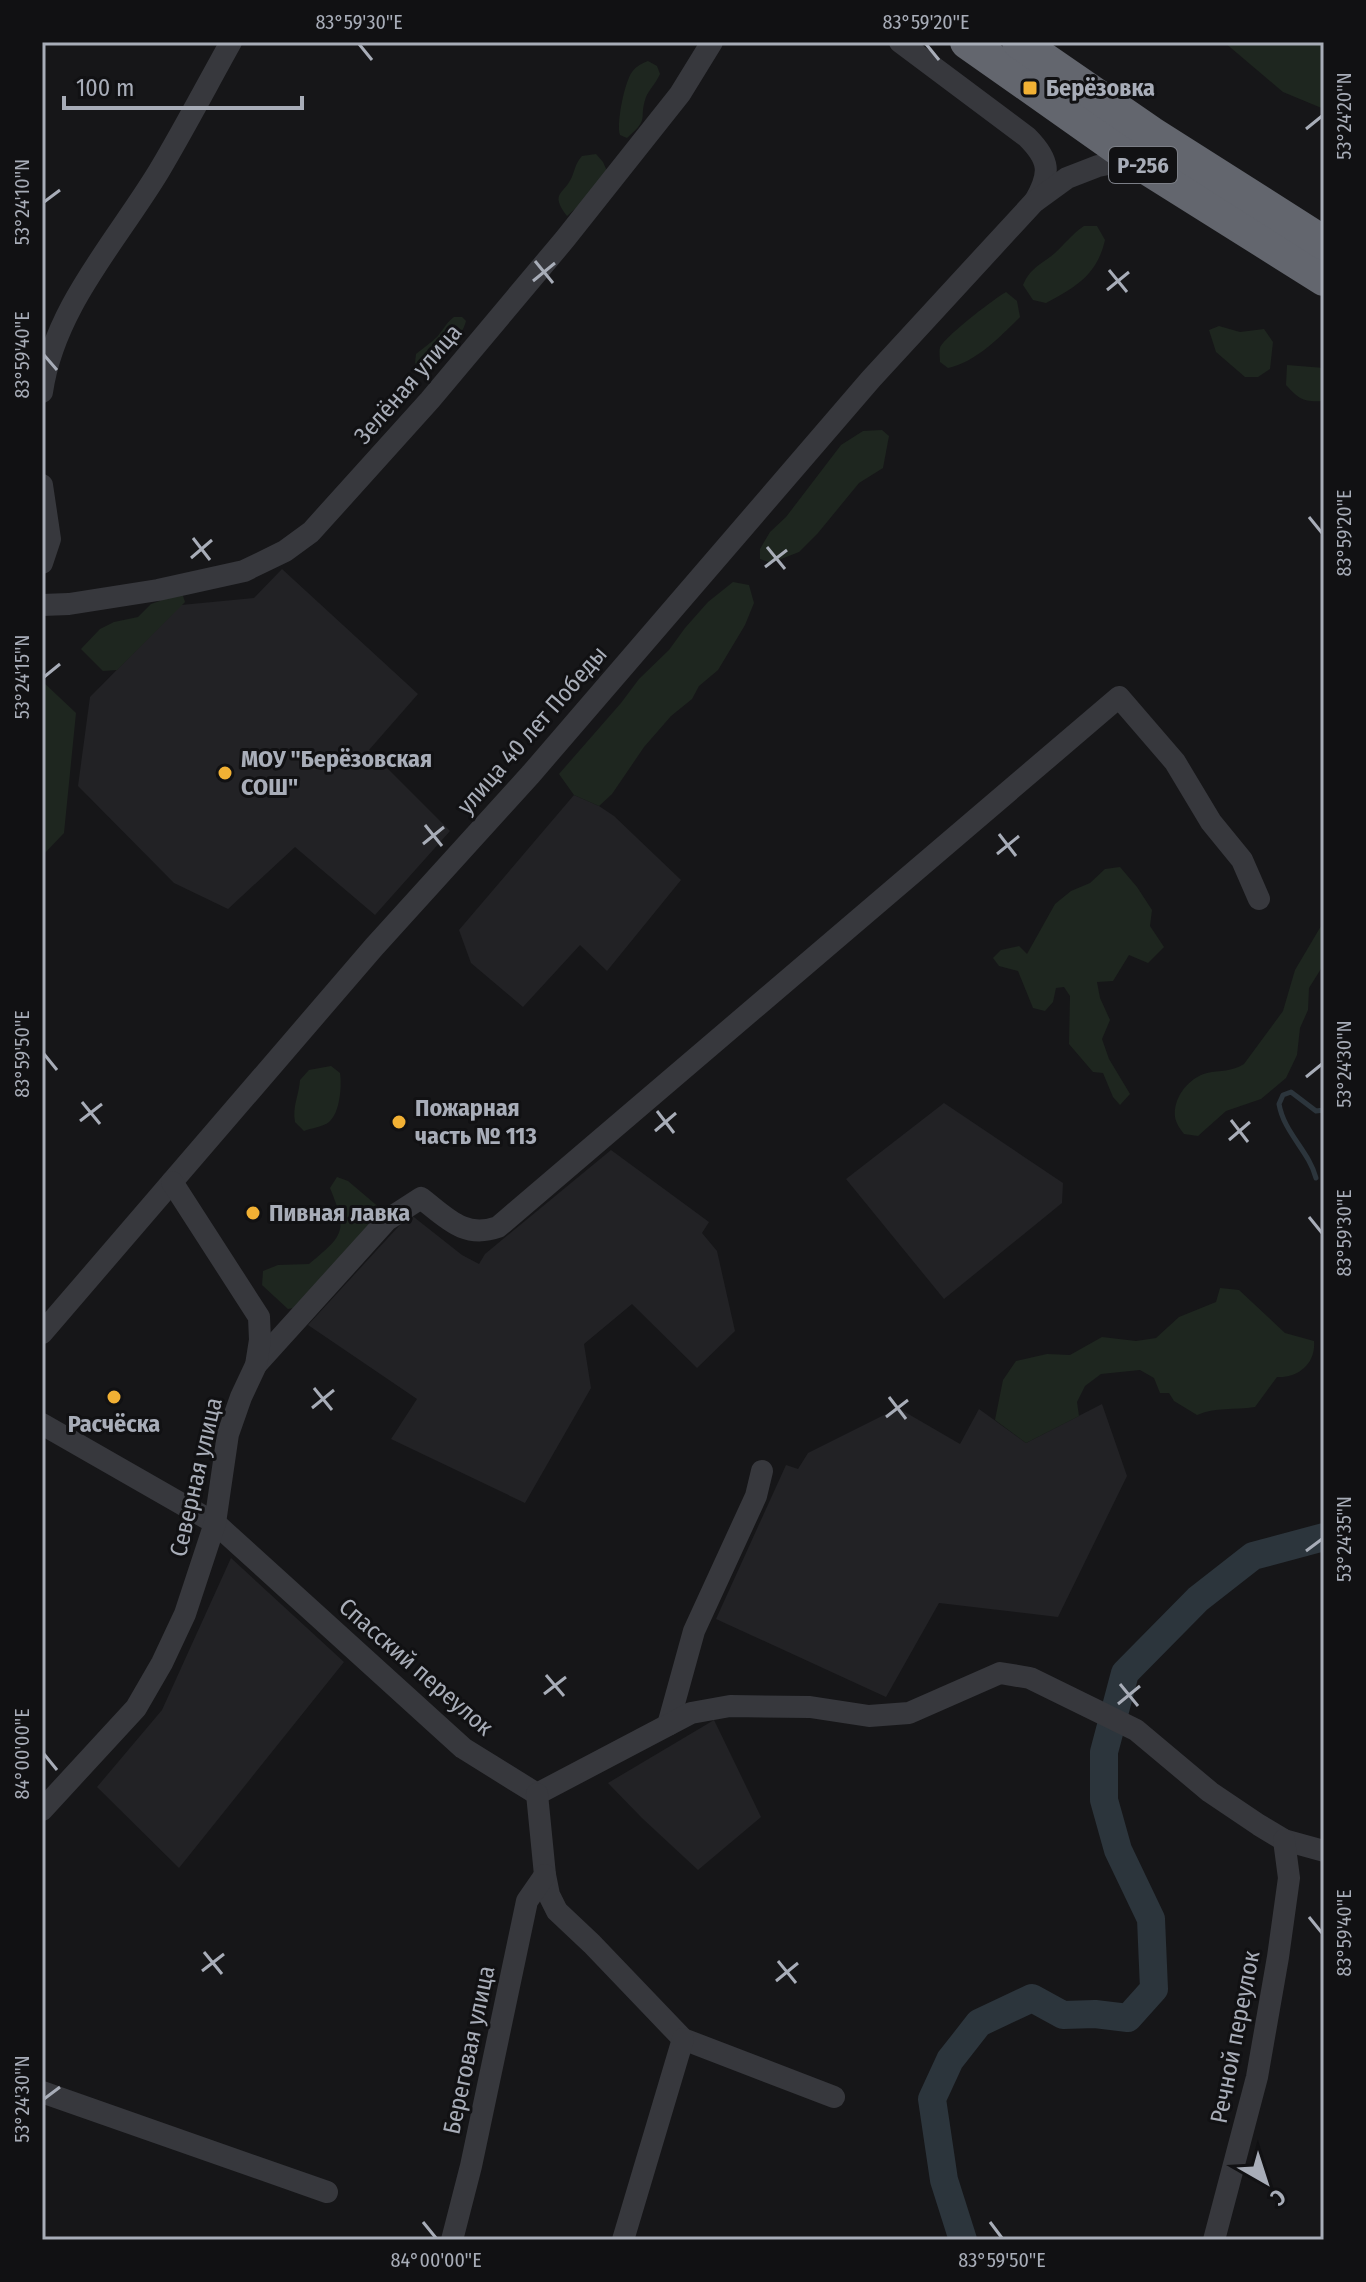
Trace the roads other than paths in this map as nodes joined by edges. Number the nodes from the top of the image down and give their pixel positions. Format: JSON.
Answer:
{"nodes":[{"id":1,"x":231,"y":42,"type":"edge"},
{"id":2,"x":712,"y":42,"type":"edge"},
{"id":3,"x":900,"y":42,"type":"edge"},
{"id":4,"x":967,"y":42,"type":"edge"},
{"id":5,"x":1019,"y":42,"type":"edge"},
{"id":6,"x":1133,"y":159,"type":"junction"},
{"id":7,"x":1034,"y":202,"type":"junction"},
{"id":8,"x":1324,"y":243,"type":"edge"},
{"id":9,"x":1324,"y":279,"type":"edge"},
{"id":10,"x":42,"y":392,"type":"edge"},
{"id":11,"x":42,"y":485,"type":"edge"},
{"id":12,"x":42,"y":563,"type":"edge"},
{"id":13,"x":42,"y":605,"type":"edge"},
{"id":14,"x":1259,"y":899,"type":"dead end"},
{"id":15,"x":172,"y":1182,"type":"junction"},
{"id":16,"x":42,"y":1333,"type":"edge"},
{"id":17,"x":256,"y":1365,"type":"junction"},
{"id":18,"x":42,"y":1424,"type":"edge"},
{"id":19,"x":762,"y":1471,"type":"dead end"},
{"id":20,"x":215,"y":1523,"type":"junction"},
{"id":21,"x":668,"y":1725,"type":"junction"},
{"id":22,"x":537,"y":1794,"type":"junction"},
{"id":23,"x":42,"y":1810,"type":"edge"},
{"id":24,"x":1284,"y":1840,"type":"junction"},
{"id":25,"x":1324,"y":1851,"type":"edge"},
{"id":26,"x":545,"y":1875,"type":"junction"},
{"id":27,"x":683,"y":2039,"type":"junction"},
{"id":28,"x":42,"y":2092,"type":"edge"},
{"id":29,"x":834,"y":2097,"type":"dead end"},
{"id":30,"x":327,"y":2192,"type":"dead end"},
{"id":31,"x":452,"y":2240,"type":"edge"},
{"id":32,"x":623,"y":2240,"type":"edge"},
{"id":33,"x":1214,"y":2240,"type":"edge"}],
"edges":[{"from":1,"to":10,"type":"street"},
{"from":2,"to":13,"type":"street","name":"Зелёная улица"},
{"from":3,"to":7,"type":"street"},
{"from":4,"to":6,"type":"highway","number":"Р-256"},
{"from":5,"to":8,"type":"highway","number":"Р-256"},
{"from":6,"to":7,"type":"street"},
{"from":6,"to":9,"type":"highway","number":"Р-256"},
{"from":7,"to":15,"type":"street","name":"улица 40 лет Победы"},
{"from":11,"to":12,"type":"street"},
{"from":14,"to":17,"type":"street"},
{"from":15,"to":16,"type":"street","name":"улица 40 лет Победы"},
{"from":15,"to":17,"type":"street","name":"Северная улица"},
{"from":17,"to":20,"type":"street","name":"Северная улица"},
{"from":18,"to":20,"type":"street","name":"Спасский переулок"},
{"from":19,"to":21,"type":"street"},
{"from":20,"to":22,"type":"street","name":"Спасский переулок"},
{"from":20,"to":23,"type":"street","name":"Северная улица"},
{"from":21,"to":22,"type":"street"},
{"from":21,"to":24,"type":"street"},
{"from":22,"to":26,"type":"street"},
{"from":24,"to":25,"type":"street"},
{"from":24,"to":33,"type":"street","name":"Речной переулок"},
{"from":26,"to":27,"type":"street"},
{"from":26,"to":31,"type":"street","name":"Береговая улица"},
{"from":27,"to":29,"type":"street"},
{"from":27,"to":32,"type":"street"},
{"from":28,"to":30,"type":"street"}]}
